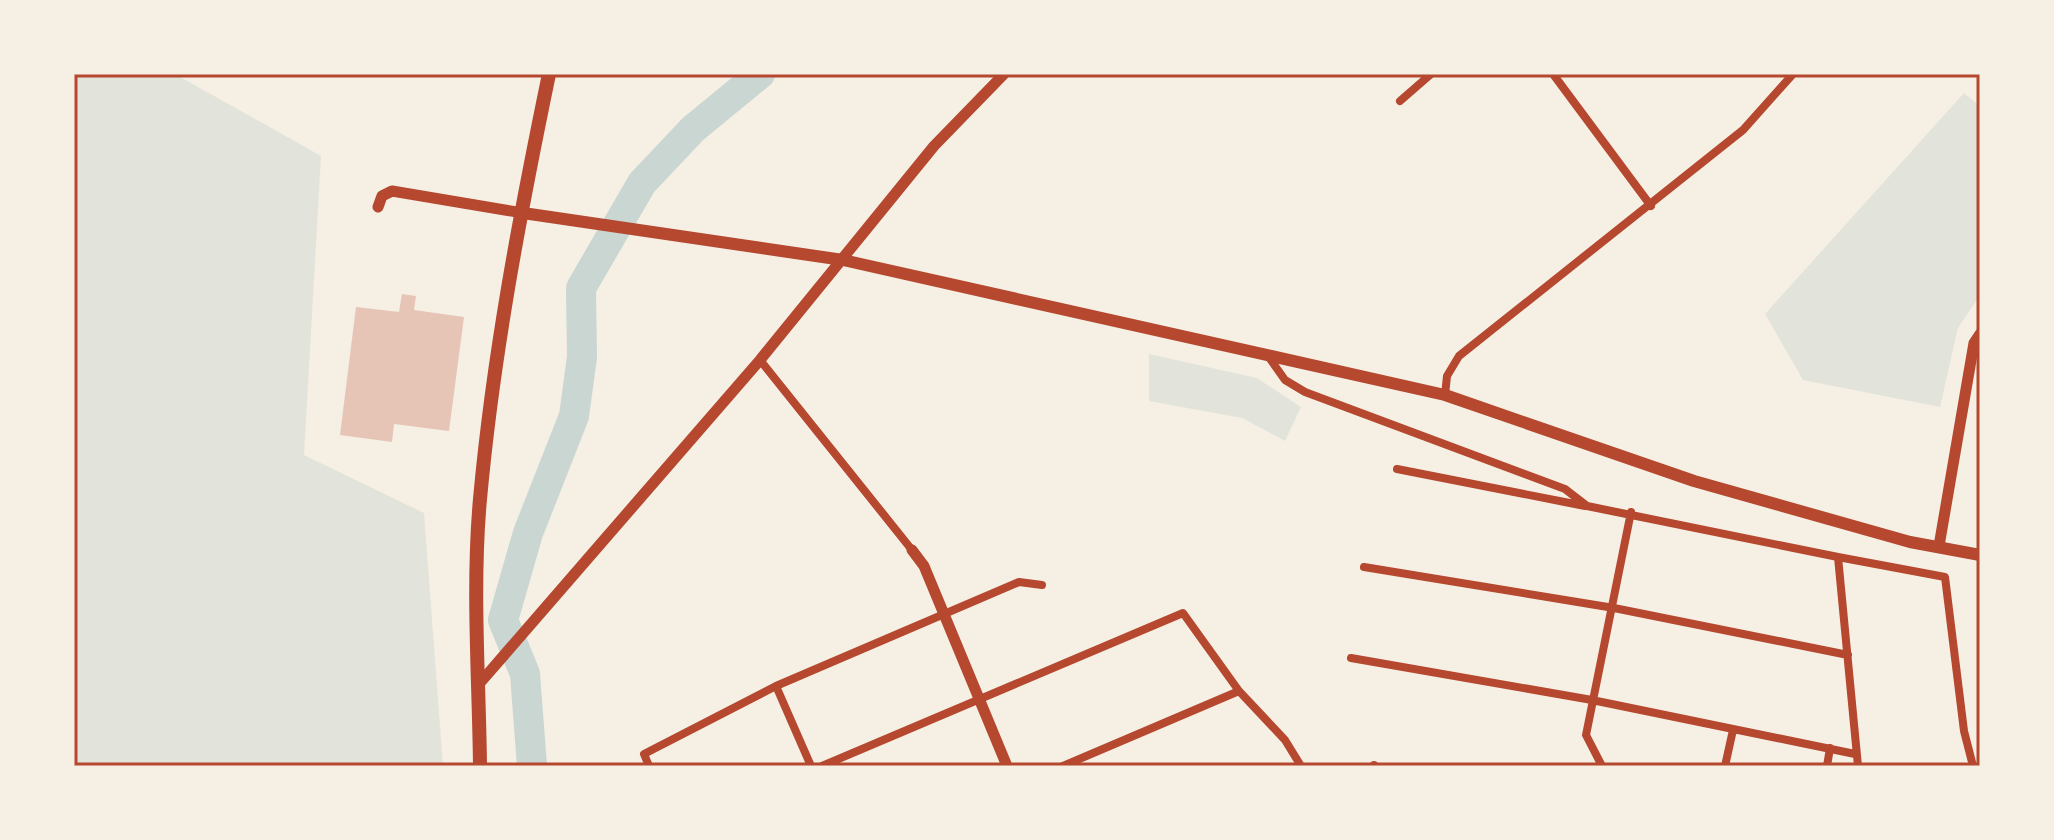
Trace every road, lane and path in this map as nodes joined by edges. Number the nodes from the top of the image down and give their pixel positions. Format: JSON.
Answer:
{"nodes":[{"id":1,"x":549,"y":74,"type":"edge"},
{"id":2,"x":1004,"y":74,"type":"edge"},
{"id":3,"x":1431,"y":74,"type":"edge"},
{"id":4,"x":1553,"y":74,"type":"edge"},
{"id":5,"x":1793,"y":74,"type":"edge"},
{"id":6,"x":1400,"y":101,"type":"dead end"},
{"id":7,"x":1651,"y":206,"type":"junction"},
{"id":8,"x":378,"y":207,"type":"dead end"},
{"id":9,"x":523,"y":213,"type":"junction"},
{"id":10,"x":843,"y":260,"type":"junction"},
{"id":11,"x":1980,"y":334,"type":"edge"},
{"id":12,"x":1268,"y":356,"type":"junction"},
{"id":13,"x":760,"y":360,"type":"junction"},
{"id":14,"x":1974,"y":386,"type":"edge"},
{"id":15,"x":1445,"y":395,"type":"junction"},
{"id":16,"x":1397,"y":469,"type":"dead end"},
{"id":17,"x":1587,"y":506,"type":"junction"},
{"id":18,"x":1631,"y":512,"type":"junction"},
{"id":19,"x":1939,"y":546,"type":"junction"},
{"id":20,"x":912,"y":550,"type":"joint"},
{"id":21,"x":1980,"y":555,"type":"edge"},
{"id":22,"x":1838,"y":557,"type":"junction"},
{"id":23,"x":1364,"y":567,"type":"dead end"},
{"id":24,"x":1042,"y":585,"type":"dead end"},
{"id":25,"x":1614,"y":608,"type":"junction"},
{"id":26,"x":944,"y":615,"type":"junction"},
{"id":27,"x":1848,"y":655,"type":"junction"},
{"id":28,"x":1351,"y":658,"type":"dead end"},
{"id":29,"x":479,"y":684,"type":"junction"},
{"id":30,"x":776,"y":686,"type":"junction"},
{"id":31,"x":1239,"y":691,"type":"junction"},
{"id":32,"x":981,"y":700,"type":"junction"},
{"id":33,"x":1592,"y":700,"type":"junction"},
{"id":34,"x":1733,"y":730,"type":"junction"},
{"id":35,"x":1830,"y":748,"type":"junction"},
{"id":36,"x":1855,"y":754,"type":"junction"},
{"id":37,"x":480,"y":766,"type":"edge"},
{"id":38,"x":649,"y":766,"type":"edge"},
{"id":39,"x":811,"y":766,"type":"edge"},
{"id":40,"x":822,"y":766,"type":"edge"},
{"id":41,"x":1007,"y":766,"type":"edge"},
{"id":42,"x":1063,"y":766,"type":"edge"},
{"id":43,"x":1301,"y":766,"type":"edge"},
{"id":44,"x":1602,"y":766,"type":"edge"},
{"id":45,"x":1725,"y":766,"type":"edge"},
{"id":46,"x":1827,"y":766,"type":"edge"},
{"id":47,"x":1858,"y":766,"type":"edge"},
{"id":48,"x":1973,"y":766,"type":"edge"}],
"edges":[{"from":1,"to":9,"type":"main road"},
{"from":2,"to":10,"type":"street"},
{"from":3,"to":6,"type":"street"},
{"from":4,"to":7,"type":"street"},
{"from":5,"to":7,"type":"street"},
{"from":7,"to":15,"type":"street"},
{"from":8,"to":9,"type":"street"},
{"from":9,"to":10,"type":"main road"},
{"from":9,"to":29,"type":"main road"},
{"from":10,"to":12,"type":"main road"},
{"from":10,"to":13,"type":"street"},
{"from":11,"to":14,"type":"street"},
{"from":12,"to":15,"type":"main road"},
{"from":12,"to":17,"type":"street"},
{"from":13,"to":20,"type":"street"},
{"from":13,"to":29,"type":"street"},
{"from":14,"to":19,"type":"street"},
{"from":15,"to":19,"type":"main road"},
{"from":16,"to":17,"type":"street"},
{"from":17,"to":18,"type":"street"},
{"from":18,"to":22,"type":"street"},
{"from":18,"to":25,"type":"street"},
{"from":19,"to":21,"type":"main road"},
{"from":20,"to":26,"type":"street"},
{"from":22,"to":27,"type":"street"},
{"from":22,"to":48,"type":"street"},
{"from":23,"to":25,"type":"street"},
{"from":24,"to":26,"type":"street"},
{"from":25,"to":27,"type":"street"},
{"from":25,"to":33,"type":"street"},
{"from":26,"to":30,"type":"street"},
{"from":26,"to":32,"type":"street"},
{"from":27,"to":36,"type":"street"},
{"from":28,"to":33,"type":"street"},
{"from":29,"to":37,"type":"main road"},
{"from":30,"to":38,"type":"street"},
{"from":30,"to":39,"type":"street"},
{"from":31,"to":32,"type":"street"},
{"from":31,"to":42,"type":"street"},
{"from":31,"to":43,"type":"street"},
{"from":32,"to":40,"type":"street"},
{"from":32,"to":41,"type":"street"},
{"from":33,"to":34,"type":"street"},
{"from":33,"to":44,"type":"street"},
{"from":34,"to":35,"type":"street"},
{"from":34,"to":45,"type":"street"},
{"from":35,"to":36,"type":"street"},
{"from":35,"to":46,"type":"street"},
{"from":36,"to":47,"type":"street"}]}
